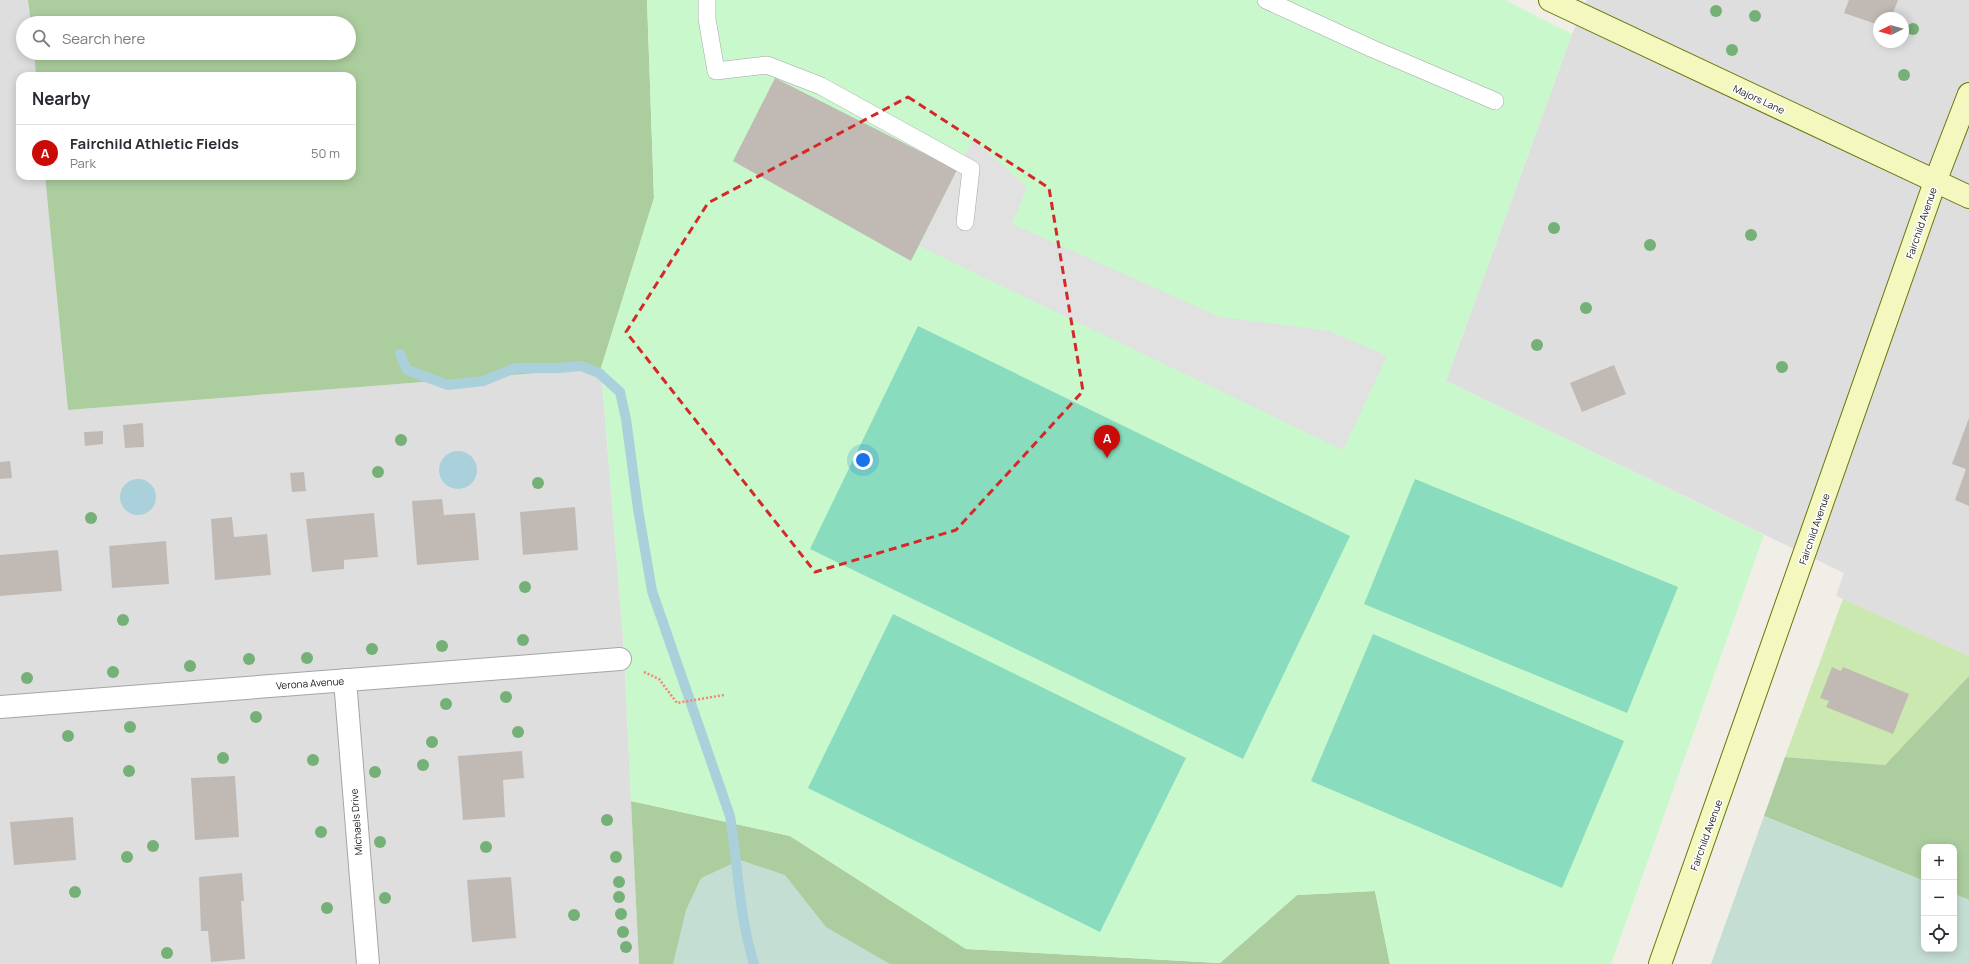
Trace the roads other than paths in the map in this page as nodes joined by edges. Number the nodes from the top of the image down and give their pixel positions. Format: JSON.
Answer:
{"nodes":[{"id":1,"x":707,"y":0,"type":"edge"},
{"id":2,"x":1266,"y":0,"type":"edge"},
{"id":3,"x":1550,"y":0,"type":"edge"},
{"id":4,"x":1969,"y":94,"type":"edge"},
{"id":5,"x":1496,"y":101,"type":"dead end"},
{"id":6,"x":1935,"y":182,"type":"junction"},
{"id":7,"x":1969,"y":197,"type":"edge"},
{"id":8,"x":965,"y":222,"type":"dead end"},
{"id":9,"x":620,"y":659,"type":"road end"},
{"id":10,"x":345,"y":680,"type":"junction"},
{"id":11,"x":0,"y":707,"type":"edge"},
{"id":12,"x":368,"y":964,"type":"edge"},
{"id":13,"x":1660,"y":964,"type":"edge"}],
"edges":[{"from":1,"to":8,"type":"lane"},
{"from":2,"to":5,"type":"lane"},
{"from":3,"to":6,"type":"main road","name":"Majors Lane"},
{"from":4,"to":6,"type":"main road","name":"Fairchild Avenue"},
{"from":6,"to":7,"type":"main road","name":"Majors Lane"},
{"from":6,"to":13,"type":"main road","name":"Fairchild Avenue"},
{"from":9,"to":10,"type":"street","name":"Verona Avenue"},
{"from":10,"to":11,"type":"street","name":"Verona Avenue"},
{"from":10,"to":12,"type":"street","name":"Michaels Drive"}]}
